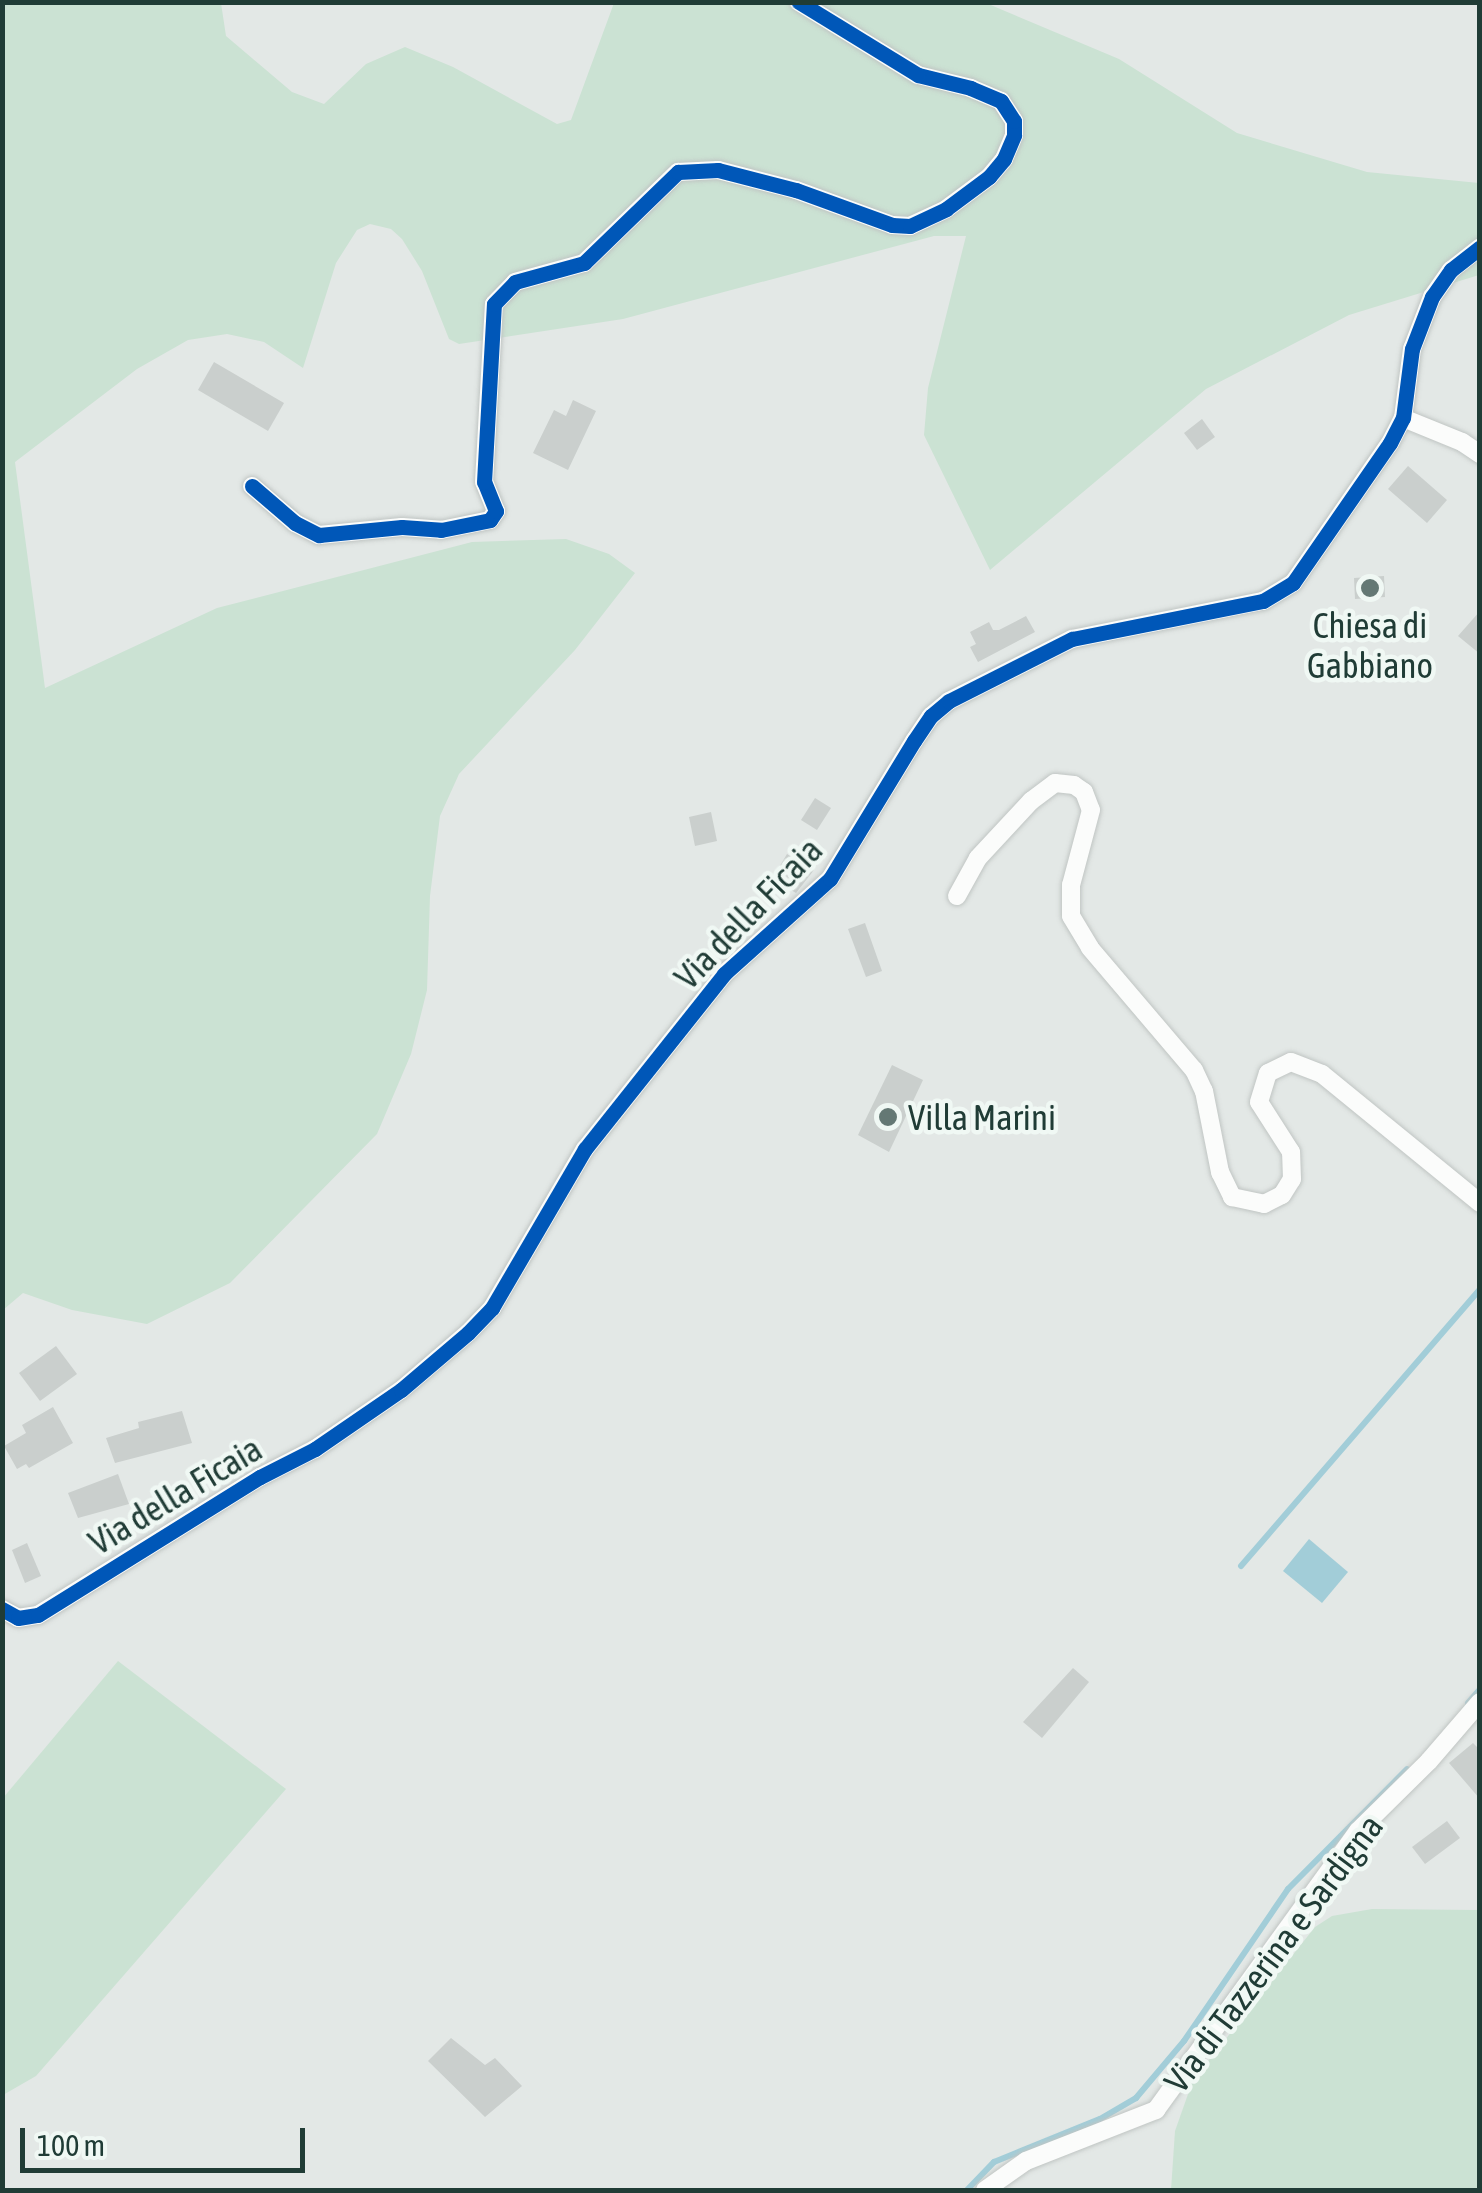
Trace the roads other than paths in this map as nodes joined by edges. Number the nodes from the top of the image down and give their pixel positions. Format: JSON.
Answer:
{"nodes":[{"id":1,"x":799,"y":2,"type":"edge"},
{"id":2,"x":1480,"y":247,"type":"edge"},
{"id":3,"x":1403,"y":418,"type":"junction"},
{"id":4,"x":1480,"y":454,"type":"edge"},
{"id":5,"x":252,"y":486,"type":"dead end"},
{"id":6,"x":957,"y":896,"type":"dead end"},
{"id":7,"x":1480,"y":1203,"type":"edge"},
{"id":8,"x":2,"y":1608,"type":"edge"},
{"id":9,"x":1480,"y":1702,"type":"edge"},
{"id":10,"x":984,"y":2190,"type":"edge"}],
"edges":[{"from":1,"to":5,"type":"street"},
{"from":2,"to":3,"type":"street","name":"Via della Ficaia"},
{"from":3,"to":4,"type":"street"},
{"from":3,"to":8,"type":"street","name":"Via della Ficaia"},
{"from":6,"to":7,"type":"street"},
{"from":9,"to":10,"type":"street","name":"Via di Tazzerina e Sardigna"}]}
